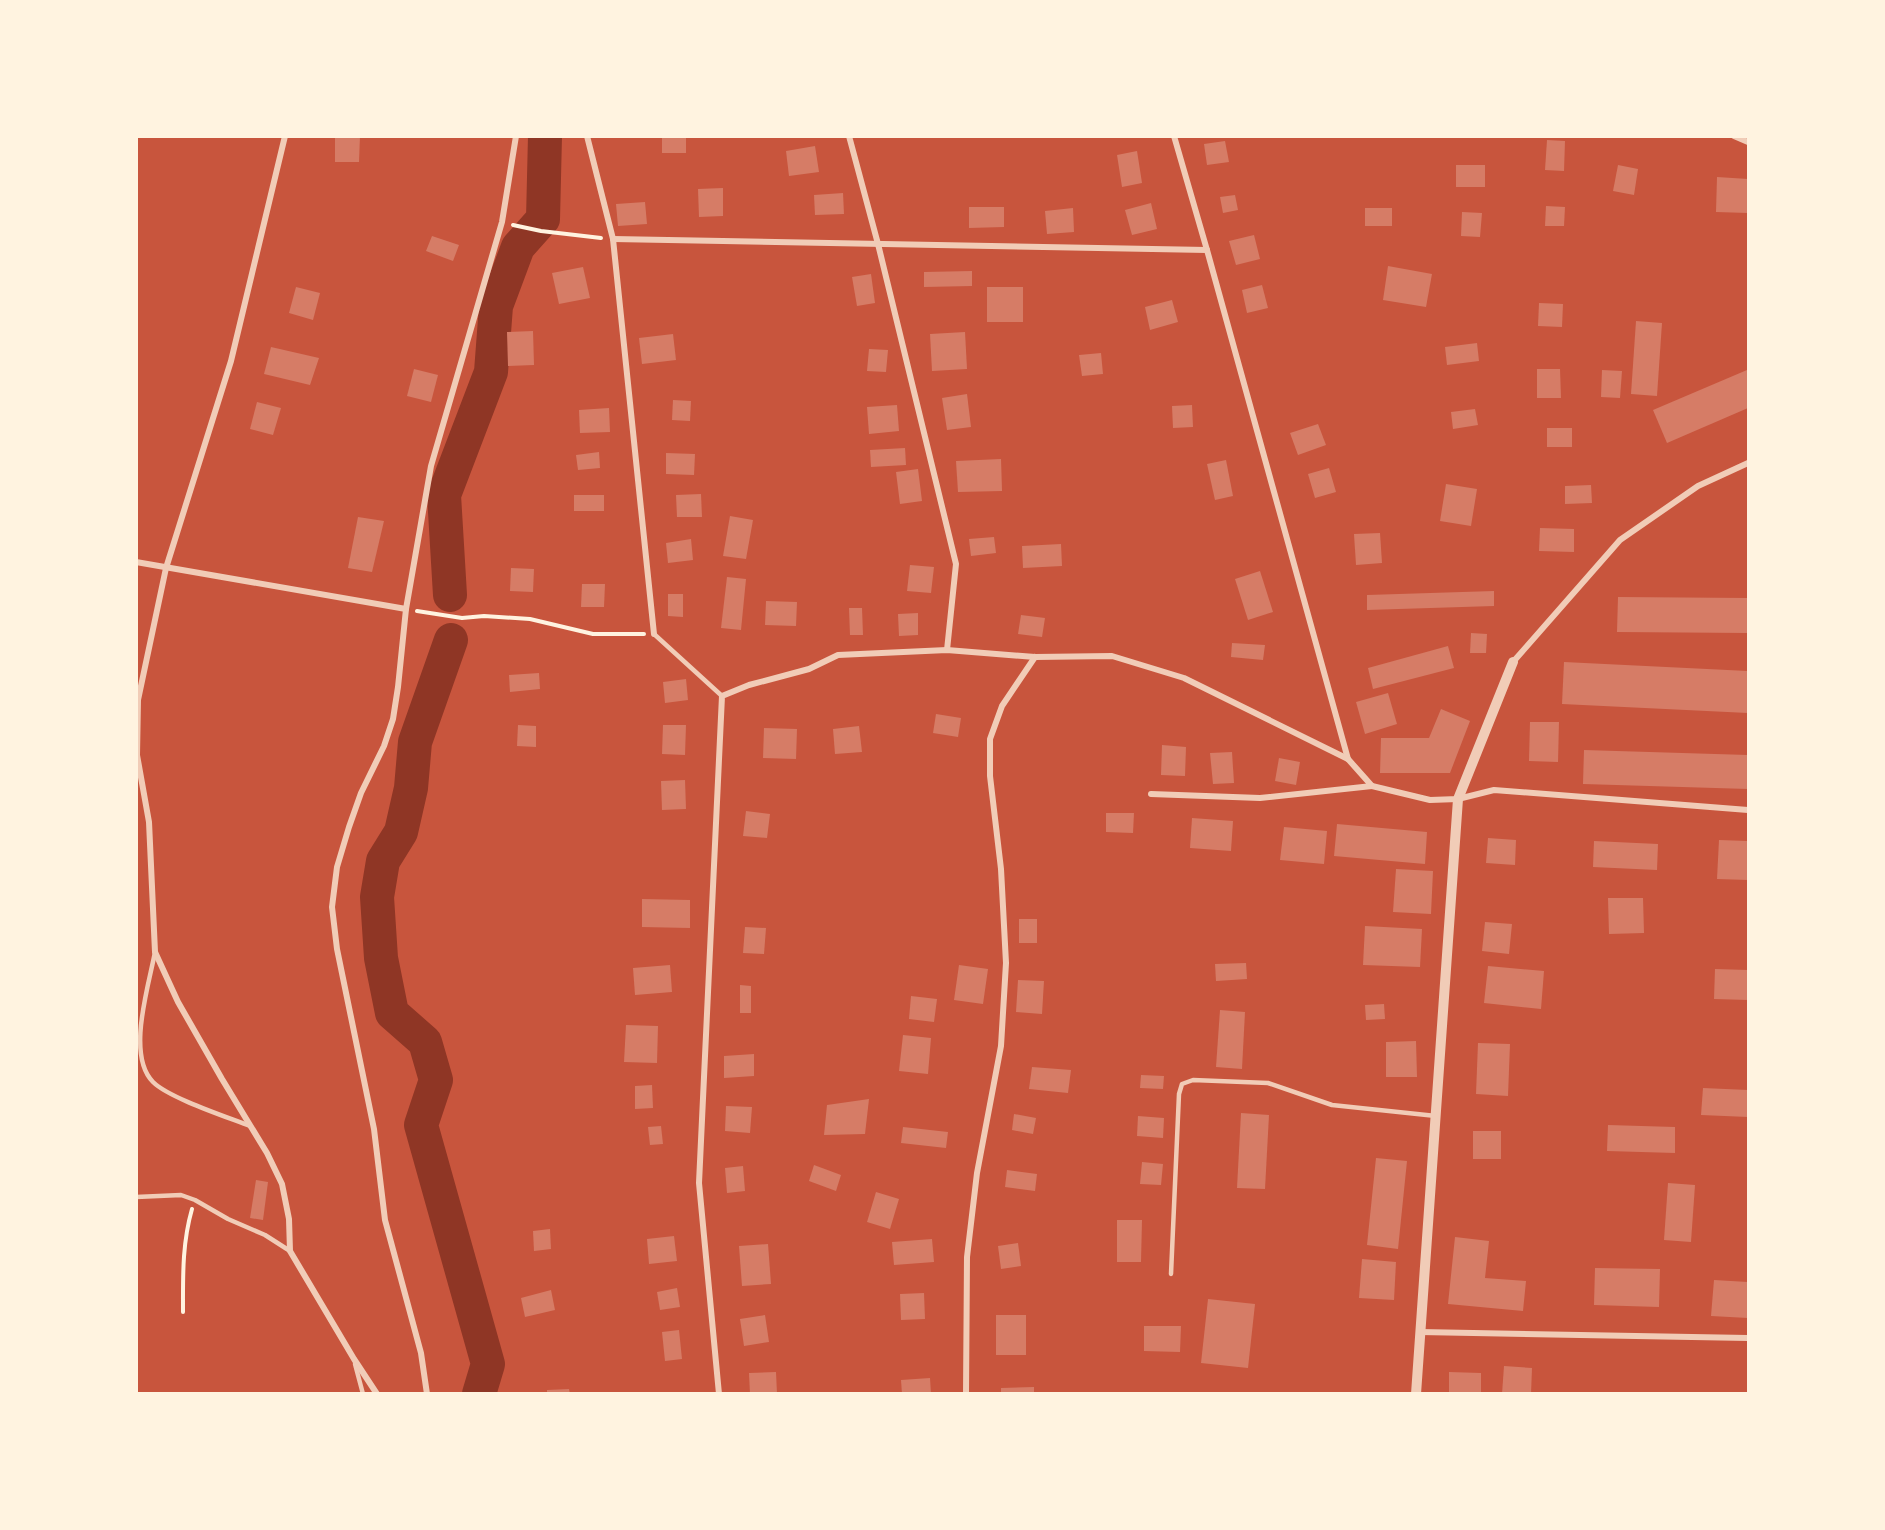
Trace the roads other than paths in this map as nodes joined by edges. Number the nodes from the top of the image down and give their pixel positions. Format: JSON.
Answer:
{"nodes":[{"id":1,"x":285,"y":136,"type":"edge"},
{"id":2,"x":516,"y":136,"type":"edge"},
{"id":3,"x":588,"y":136,"type":"edge"},
{"id":4,"x":849,"y":136,"type":"edge"},
{"id":5,"x":1174,"y":136,"type":"edge"},
{"id":6,"x":1734,"y":136,"type":"edge"},
{"id":7,"x":1749,"y":142,"type":"edge"},
{"id":8,"x":613,"y":239,"type":"junction"},
{"id":9,"x":878,"y":243,"type":"junction"},
{"id":10,"x":1207,"y":250,"type":"junction"},
{"id":11,"x":1749,"y":463,"type":"edge"},
{"id":12,"x":136,"y":562,"type":"edge"},
{"id":13,"x":166,"y":568,"type":"junction"},
{"id":14,"x":406,"y":609,"type":"junction"},
{"id":15,"x":654,"y":634,"type":"joint"},
{"id":16,"x":947,"y":650,"type":"junction"},
{"id":17,"x":1035,"y":657,"type":"junction"},
{"id":18,"x":1513,"y":662,"type":"joint"},
{"id":19,"x":722,"y":696,"type":"junction"},
{"id":20,"x":137,"y":755,"type":"edge"},
{"id":21,"x":1348,"y":759,"type":"junction"},
{"id":22,"x":1372,"y":786,"type":"junction"},
{"id":23,"x":1151,"y":794,"type":"dead end"},
{"id":24,"x":1458,"y":799,"type":"junction"},
{"id":25,"x":1749,"y":810,"type":"edge"},
{"id":26,"x":155,"y":952,"type":"junction"},
{"id":27,"x":1436,"y":1116,"type":"junction"},
{"id":28,"x":250,"y":1126,"type":"junction"},
{"id":29,"x":136,"y":1197,"type":"edge"},
{"id":30,"x":290,"y":1251,"type":"junction"},
{"id":31,"x":1171,"y":1275,"type":"dead end"},
{"id":32,"x":1420,"y":1332,"type":"junction"},
{"id":33,"x":1749,"y":1338,"type":"edge"},
{"id":34,"x":354,"y":1359,"type":"junction"},
{"id":35,"x":363,"y":1394,"type":"edge"},
{"id":36,"x":377,"y":1394,"type":"edge"},
{"id":37,"x":427,"y":1394,"type":"edge"},
{"id":38,"x":719,"y":1394,"type":"edge"},
{"id":39,"x":966,"y":1394,"type":"edge"},
{"id":40,"x":1416,"y":1394,"type":"edge"}],
"edges":[{"from":1,"to":13,"type":"street"},
{"from":2,"to":14,"type":"street"},
{"from":3,"to":8,"type":"street"},
{"from":4,"to":9,"type":"street"},
{"from":5,"to":10,"type":"street"},
{"from":6,"to":7,"type":"street"},
{"from":8,"to":9,"type":"street"},
{"from":8,"to":15,"type":"street"},
{"from":9,"to":10,"type":"street"},
{"from":9,"to":16,"type":"street"},
{"from":10,"to":21,"type":"street"},
{"from":11,"to":18,"type":"street"},
{"from":12,"to":13,"type":"street"},
{"from":13,"to":14,"type":"street"},
{"from":13,"to":20,"type":"street"},
{"from":14,"to":37,"type":"street"},
{"from":15,"to":19,"type":"lane"},
{"from":16,"to":17,"type":"street"},
{"from":16,"to":19,"type":"street"},
{"from":17,"to":21,"type":"street"},
{"from":17,"to":39,"type":"street"},
{"from":18,"to":24,"type":"street"},
{"from":19,"to":38,"type":"street"},
{"from":20,"to":26,"type":"street"},
{"from":21,"to":22,"type":"street"},
{"from":22,"to":23,"type":"street"},
{"from":22,"to":24,"type":"street"},
{"from":24,"to":25,"type":"street"},
{"from":24,"to":27,"type":"street"},
{"from":26,"to":28,"type":"street"},
{"from":26,"to":28,"type":"lane"},
{"from":27,"to":31,"type":"lane"},
{"from":27,"to":32,"type":"street"},
{"from":28,"to":30,"type":"street"},
{"from":29,"to":30,"type":"lane"},
{"from":30,"to":34,"type":"street"},
{"from":32,"to":33,"type":"street"},
{"from":32,"to":40,"type":"street"},
{"from":34,"to":35,"type":"lane"},
{"from":34,"to":36,"type":"street"}]}
